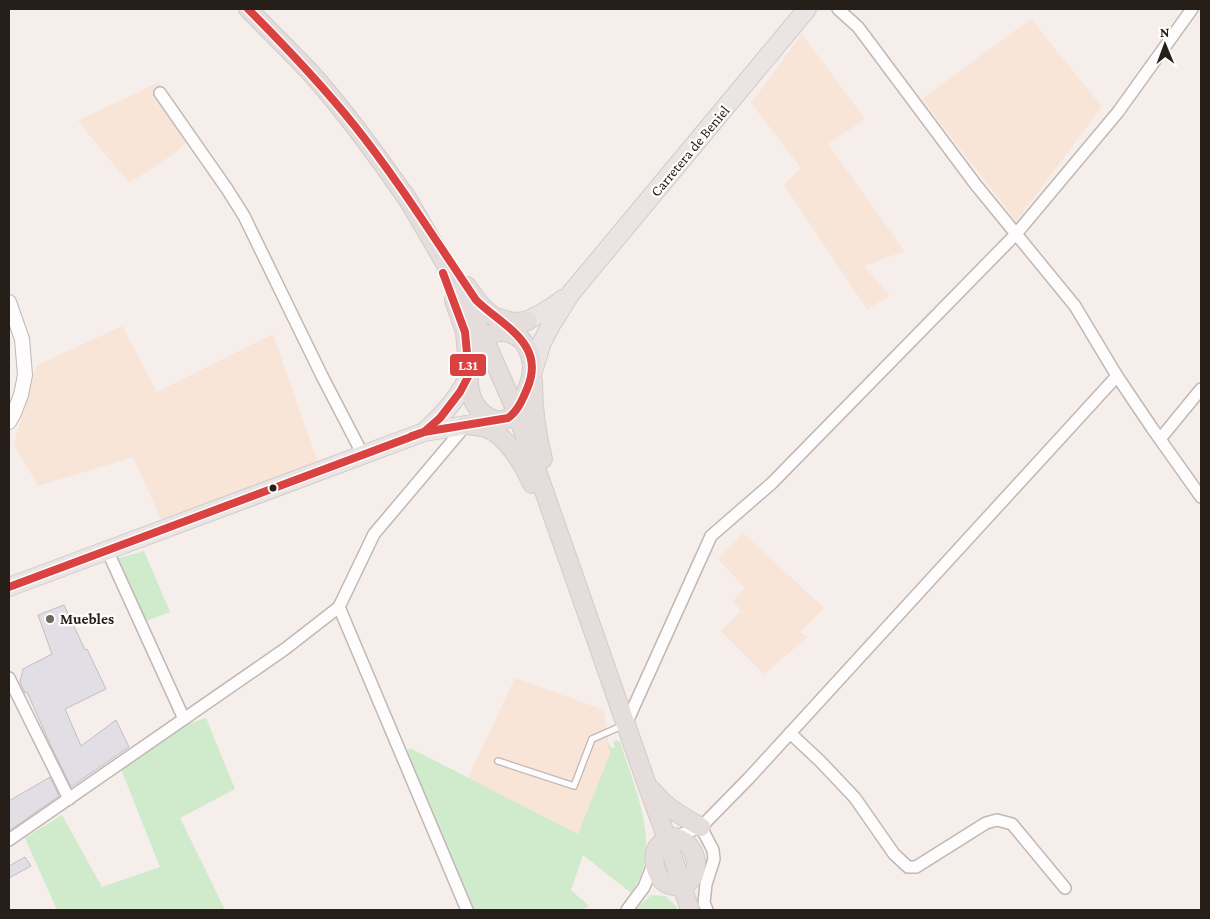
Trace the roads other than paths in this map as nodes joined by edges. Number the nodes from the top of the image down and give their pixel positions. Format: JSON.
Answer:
{"nodes":[{"id":1,"x":248,"y":9,"type":"edge"},
{"id":2,"x":808,"y":9,"type":"edge"},
{"id":3,"x":838,"y":9,"type":"edge"},
{"id":4,"x":1192,"y":9,"type":"edge"},
{"id":5,"x":160,"y":93,"type":"dead end"},
{"id":6,"x":404,"y":193,"type":"junction"},
{"id":7,"x":1016,"y":234,"type":"junction"},
{"id":8,"x":571,"y":293,"type":"junction"},
{"id":9,"x":9,"y":302,"type":"edge"},
{"id":10,"x":528,"y":321,"type":"joint"},
{"id":11,"x":497,"y":329,"type":"junction"},
{"id":12,"x":532,"y":374,"type":"junction"},
{"id":13,"x":469,"y":375,"type":"junction"},
{"id":14,"x":1117,"y":376,"type":"junction"},
{"id":15,"x":1201,"y":388,"type":"edge"},
{"id":16,"x":516,"y":411,"type":"junction"},
{"id":17,"x":9,"y":422,"type":"edge"},
{"id":18,"x":466,"y":425,"type":"junction"},
{"id":19,"x":492,"y":425,"type":"junction"},
{"id":20,"x":424,"y":432,"type":"junction"},
{"id":21,"x":1160,"y":439,"type":"junction"},
{"id":22,"x":363,"y":455,"type":"junction"},
{"id":23,"x":1201,"y":497,"type":"edge"},
{"id":24,"x":106,"y":550,"type":"junction"},
{"id":25,"x":570,"y":564,"type":"junction"},
{"id":26,"x":9,"y":587,"type":"edge"},
{"id":27,"x":339,"y":607,"type":"junction"},
{"id":28,"x":9,"y":678,"type":"edge"},
{"id":29,"x":184,"y":719,"type":"junction"},
{"id":30,"x":626,"y":724,"type":"junction"},
{"id":31,"x":790,"y":733,"type":"junction"},
{"id":32,"x":498,"y":761,"type":"dead end"},
{"id":33,"x":646,"y":782,"type":"junction"},
{"id":34,"x":69,"y":799,"type":"junction"},
{"id":35,"x":701,"y":827,"type":"junction"},
{"id":36,"x":671,"y":838,"type":"junction"},
{"id":37,"x":9,"y":840,"type":"edge"},
{"id":38,"x":655,"y":856,"type":"junction"},
{"id":39,"x":695,"y":867,"type":"junction"},
{"id":40,"x":670,"y":886,"type":"junction"},
{"id":41,"x":1065,"y":888,"type":"dead end"},
{"id":42,"x":636,"y":898,"type":"junction"},
{"id":43,"x":689,"y":908,"type":"edge"},
{"id":44,"x":467,"y":910,"type":"edge"},
{"id":45,"x":627,"y":910,"type":"edge"},
{"id":46,"x":707,"y":910,"type":"edge"}],
"edges":[{"from":1,"to":6,"type":"highway"},
{"from":2,"to":8,"type":"main road","name":"Carretera de Beniel"},
{"from":3,"to":7,"type":"street"},
{"from":4,"to":7,"type":"street"},
{"from":5,"to":22,"type":"street"},
{"from":6,"to":11,"type":"highway"},
{"from":6,"to":11,"type":"highway"},
{"from":6,"to":13,"type":"highway"},
{"from":7,"to":14,"type":"street"},
{"from":7,"to":30,"type":"street"},
{"from":8,"to":10,"type":"main road"},
{"from":8,"to":12,"type":"main road"},
{"from":9,"to":17,"type":"street"},
{"from":10,"to":11,"type":"highway"},
{"from":11,"to":12,"type":"highway"},
{"from":11,"to":13,"type":"highway"},
{"from":11,"to":16,"type":"highway"},
{"from":12,"to":16,"type":"highway"},
{"from":12,"to":25,"type":"highway"},
{"from":13,"to":19,"type":"highway"},
{"from":13,"to":20,"type":"main road"},
{"from":14,"to":21,"type":"street"},
{"from":14,"to":31,"type":"street"},
{"from":15,"to":21,"type":"street"},
{"from":16,"to":19,"type":"highway"},
{"from":16,"to":25,"type":"highway"},
{"from":18,"to":19,"type":"highway"},
{"from":18,"to":20,"type":"main road"},
{"from":18,"to":27,"type":"street"},
{"from":19,"to":25,"type":"highway"},
{"from":20,"to":22,"type":"main road"},
{"from":21,"to":23,"type":"street"},
{"from":22,"to":24,"type":"main road"},
{"from":24,"to":26,"type":"main road"},
{"from":24,"to":29,"type":"street"},
{"from":25,"to":30,"type":"highway"},
{"from":27,"to":29,"type":"street"},
{"from":27,"to":44,"type":"street"},
{"from":28,"to":34,"type":"street"},
{"from":29,"to":34,"type":"street"},
{"from":30,"to":32,"type":"lane"},
{"from":30,"to":33,"type":"highway"},
{"from":31,"to":35,"type":"street"},
{"from":31,"to":41,"type":"street"},
{"from":33,"to":35,"type":"highway"},
{"from":33,"to":36,"type":"highway"},
{"from":33,"to":38,"type":"highway"},
{"from":34,"to":37,"type":"street"},
{"from":35,"to":36,"type":"street"},
{"from":35,"to":39,"type":"street"},
{"from":35,"to":46,"type":"street"},
{"from":36,"to":38,"type":"highway"},
{"from":36,"to":39,"type":"highway"},
{"from":36,"to":40,"type":"highway"},
{"from":38,"to":40,"type":"highway"},
{"from":38,"to":42,"type":"street"},
{"from":39,"to":40,"type":"highway"},
{"from":39,"to":43,"type":"highway"},
{"from":40,"to":42,"type":"street"},
{"from":40,"to":43,"type":"highway"},
{"from":40,"to":43,"type":"highway"},
{"from":42,"to":45,"type":"street"}]}
